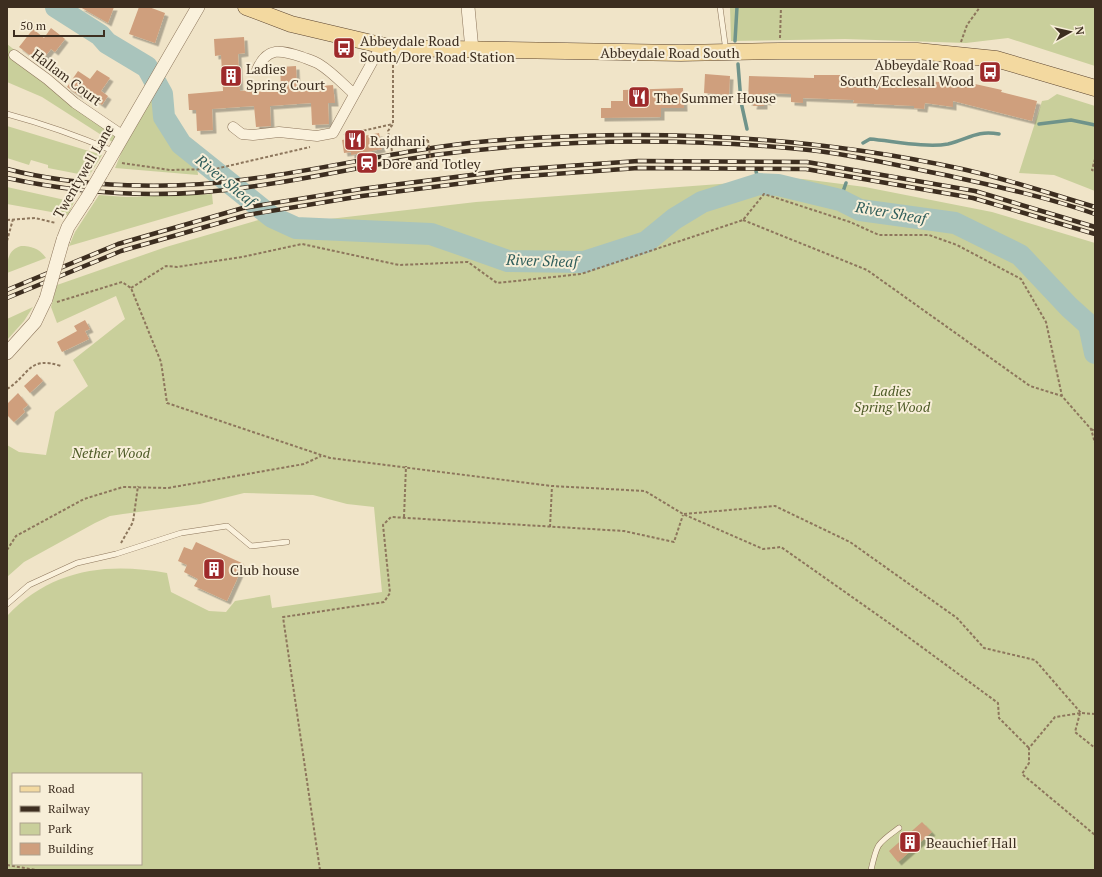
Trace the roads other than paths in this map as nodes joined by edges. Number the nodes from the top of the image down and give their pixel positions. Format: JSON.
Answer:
{"nodes":[{"id":1,"x":198,"y":7,"type":"edge"},
{"id":2,"x":246,"y":7,"type":"edge"},
{"id":3,"x":468,"y":7,"type":"edge"},
{"id":4,"x":720,"y":7,"type":"edge"},
{"id":5,"x":387,"y":47,"type":"junction"},
{"id":6,"x":472,"y":50,"type":"junction"},
{"id":7,"x":727,"y":52,"type":"junction"},
{"id":8,"x":14,"y":55,"type":"dead end"},
{"id":9,"x":257,"y":70,"type":"dead end"},
{"id":10,"x":1095,"y":88,"type":"edge"},
{"id":11,"x":354,"y":94,"type":"junction"},
{"id":12,"x":7,"y":114,"type":"edge"},
{"id":13,"x":233,"y":127,"type":"dead end"},
{"id":14,"x":122,"y":135,"type":"junction"},
{"id":15,"x":111,"y":155,"type":"junction"},
{"id":16,"x":7,"y":353,"type":"edge"},
{"id":17,"x":287,"y":542,"type":"dead end"},
{"id":18,"x":7,"y":604,"type":"edge"},
{"id":19,"x":899,"y":828,"type":"dead end"},
{"id":20,"x":871,"y":870,"type":"edge"}],
"edges":[{"from":1,"to":14,"type":"street","name":"Twentywell Lane"},
{"from":2,"to":5,"type":"main road","name":"Abbeydale Road South"},
{"from":3,"to":6,"type":"street"},
{"from":4,"to":7,"type":"lane"},
{"from":5,"to":6,"type":"main road","name":"Abbeydale Road South"},
{"from":5,"to":11,"type":"street"},
{"from":6,"to":7,"type":"main road","name":"Abbeydale Road South"},
{"from":7,"to":10,"type":"main road","name":"Abbeydale Road South"},
{"from":8,"to":14,"type":"street","name":"Hallam Court"},
{"from":9,"to":11,"type":"street"},
{"from":11,"to":13,"type":"street"},
{"from":12,"to":15,"type":"lane"},
{"from":14,"to":15,"type":"street","name":"Twentywell Lane"},
{"from":15,"to":16,"type":"street","name":"Twentywell Lane","bridge":true},
{"from":17,"to":18,"type":"lane"},
{"from":19,"to":20,"type":"lane"}]}
